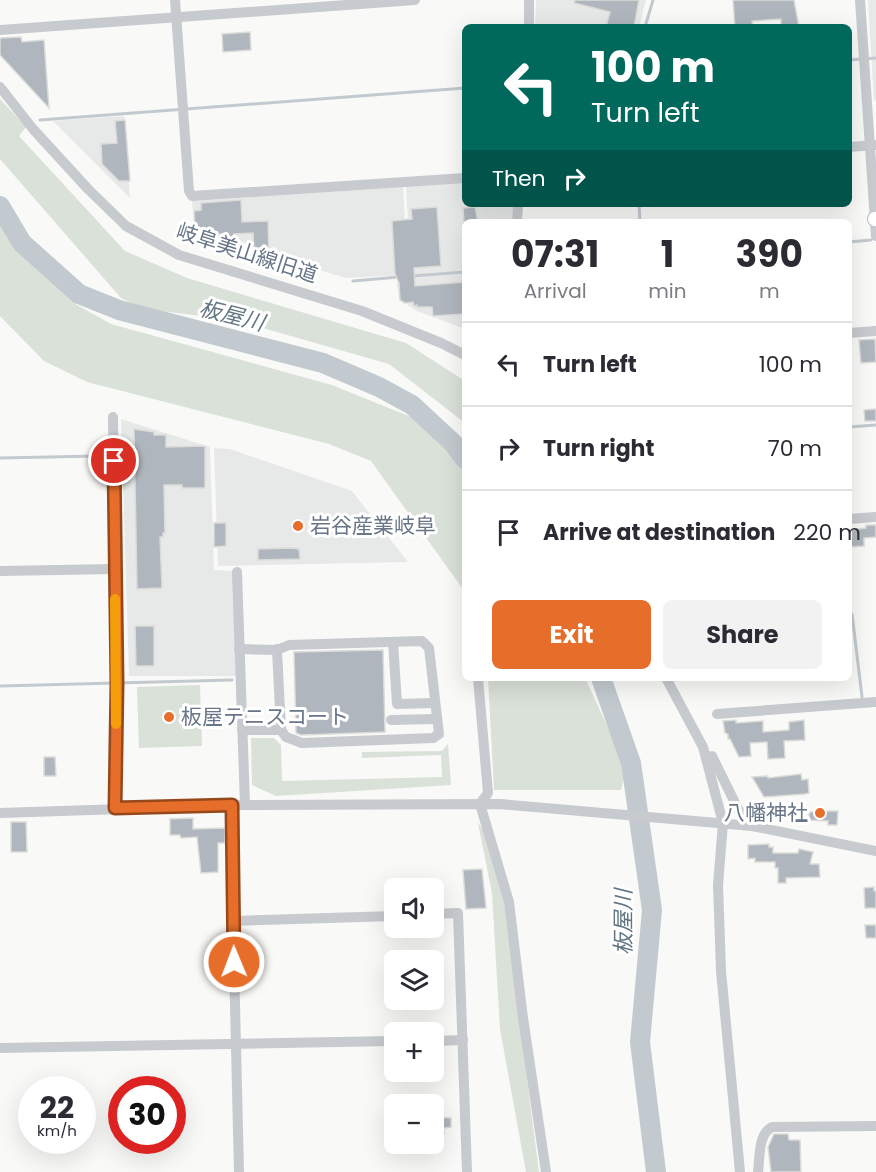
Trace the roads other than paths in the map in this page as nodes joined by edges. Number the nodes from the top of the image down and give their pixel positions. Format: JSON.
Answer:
{"nodes":[{"id":1,"x":175,"y":0,"type":"edge"},
{"id":2,"x":415,"y":0,"type":"edge"},
{"id":3,"x":529,"y":0,"type":"edge"},
{"id":4,"x":860,"y":0,"type":"edge"},
{"id":5,"x":176,"y":18,"type":"junction"},
{"id":6,"x":529,"y":24,"type":"edge"},
{"id":7,"x":0,"y":30,"type":"edge"},
{"id":8,"x":0,"y":87,"type":"edge"},
{"id":9,"x":873,"y":146,"type":"edge"},
{"id":10,"x":852,"y":147,"type":"edge"},
{"id":11,"x":462,"y":178,"type":"edge"},
{"id":12,"x":876,"y":228,"type":"edge"},
{"id":13,"x":876,"y":331,"type":"edge"},
{"id":14,"x":852,"y":333,"type":"edge"},
{"id":15,"x":462,"y":354,"type":"edge"},
{"id":16,"x":113,"y":417,"type":"dead end"},
{"id":17,"x":876,"y":517,"type":"edge"},
{"id":18,"x":852,"y":519,"type":"edge"},
{"id":19,"x":115,"y":569,"type":"junction"},
{"id":20,"x":0,"y":571,"type":"edge"},
{"id":21,"x":237,"y":572,"type":"dead end"},
{"id":22,"x":393,"y":642,"type":"junction"},
{"id":23,"x":239,"y":649,"type":"junction"},
{"id":24,"x":277,"y":649,"type":"junction"},
{"id":25,"x":478,"y":681,"type":"edge"},
{"id":26,"x":668,"y":681,"type":"edge"},
{"id":27,"x":876,"y":702,"type":"edge"},
{"id":28,"x":435,"y":703,"type":"junction"},
{"id":29,"x":717,"y":714,"type":"dead end"},
{"id":30,"x":436,"y":719,"type":"junction"},
{"id":31,"x":391,"y":720,"type":"dead end"},
{"id":32,"x":242,"y":730,"type":"junction"},
{"id":33,"x":281,"y":730,"type":"junction"},
{"id":34,"x":703,"y":747,"type":"junction"},
{"id":35,"x":480,"y":804,"type":"junction"},
{"id":36,"x":232,"y":805,"type":"junction"},
{"id":37,"x":245,"y":805,"type":"junction"},
{"id":38,"x":115,"y":808,"type":"junction"},
{"id":39,"x":0,"y":813,"type":"edge"},
{"id":40,"x":723,"y":823,"type":"junction"},
{"id":41,"x":752,"y":826,"type":"junction"},
{"id":42,"x":876,"y":851,"type":"edge"},
{"id":43,"x":444,"y":914,"type":"edge"},
{"id":44,"x":384,"y":916,"type":"edge"},
{"id":45,"x":233,"y":921,"type":"junction"},
{"id":46,"x":463,"y":1040,"type":"junction"},
{"id":47,"x":384,"y":1041,"type":"edge"},
{"id":48,"x":444,"y":1041,"type":"edge"},
{"id":49,"x":236,"y":1043,"type":"junction"},
{"id":50,"x":0,"y":1048,"type":"edge"},
{"id":51,"x":876,"y":1126,"type":"edge"},
{"id":52,"x":740,"y":1168,"type":"edge"},
{"id":53,"x":239,"y":1172,"type":"edge"},
{"id":54,"x":467,"y":1172,"type":"edge"},
{"id":55,"x":546,"y":1172,"type":"edge"},
{"id":56,"x":758,"y":1172,"type":"edge"}],
"edges":[{"from":1,"to":5,"type":"street"},
{"from":2,"to":5,"type":"street"},
{"from":3,"to":6,"type":"street"},
{"from":4,"to":9,"type":"street"},
{"from":5,"to":7,"type":"street"},
{"from":5,"to":11,"type":"street"},
{"from":8,"to":15,"type":"street","name":"岐阜美山線旧道"},
{"from":9,"to":10,"type":"street"},
{"from":9,"to":12,"type":"street"},
{"from":13,"to":14,"type":"street"},
{"from":16,"to":19,"type":"street"},
{"from":17,"to":18,"type":"street"},
{"from":19,"to":20,"type":"street"},
{"from":19,"to":38,"type":"street"},
{"from":21,"to":23,"type":"street"},
{"from":22,"to":24,"type":"street"},
{"from":22,"to":28,"type":"street"},
{"from":22,"to":28,"type":"street"},
{"from":23,"to":24,"type":"street"},
{"from":23,"to":32,"type":"street"},
{"from":24,"to":33,"type":"street"},
{"from":25,"to":35,"type":"street"},
{"from":26,"to":34,"type":"street"},
{"from":27,"to":29,"type":"street"},
{"from":28,"to":30,"type":"street"},
{"from":30,"to":31,"type":"street"},
{"from":30,"to":33,"type":"street"},
{"from":32,"to":33,"type":"street"},
{"from":32,"to":37,"type":"street"},
{"from":34,"to":40,"type":"street"},
{"from":34,"to":41,"type":"street"},
{"from":35,"to":37,"type":"street"},
{"from":35,"to":40,"type":"street"},
{"from":35,"to":55,"type":"street"},
{"from":36,"to":37,"type":"street"},
{"from":36,"to":38,"type":"street"},
{"from":36,"to":45,"type":"street"},
{"from":38,"to":39,"type":"street"},
{"from":40,"to":41,"type":"street"},
{"from":40,"to":52,"type":"street"},
{"from":41,"to":42,"type":"street"},
{"from":43,"to":46,"type":"street"},
{"from":44,"to":45,"type":"street"},
{"from":45,"to":49,"type":"street"},
{"from":46,"to":48,"type":"street"},
{"from":46,"to":54,"type":"street"},
{"from":47,"to":49,"type":"street"},
{"from":49,"to":50,"type":"street"},
{"from":49,"to":53,"type":"street"},
{"from":51,"to":56,"type":"street"}]}
